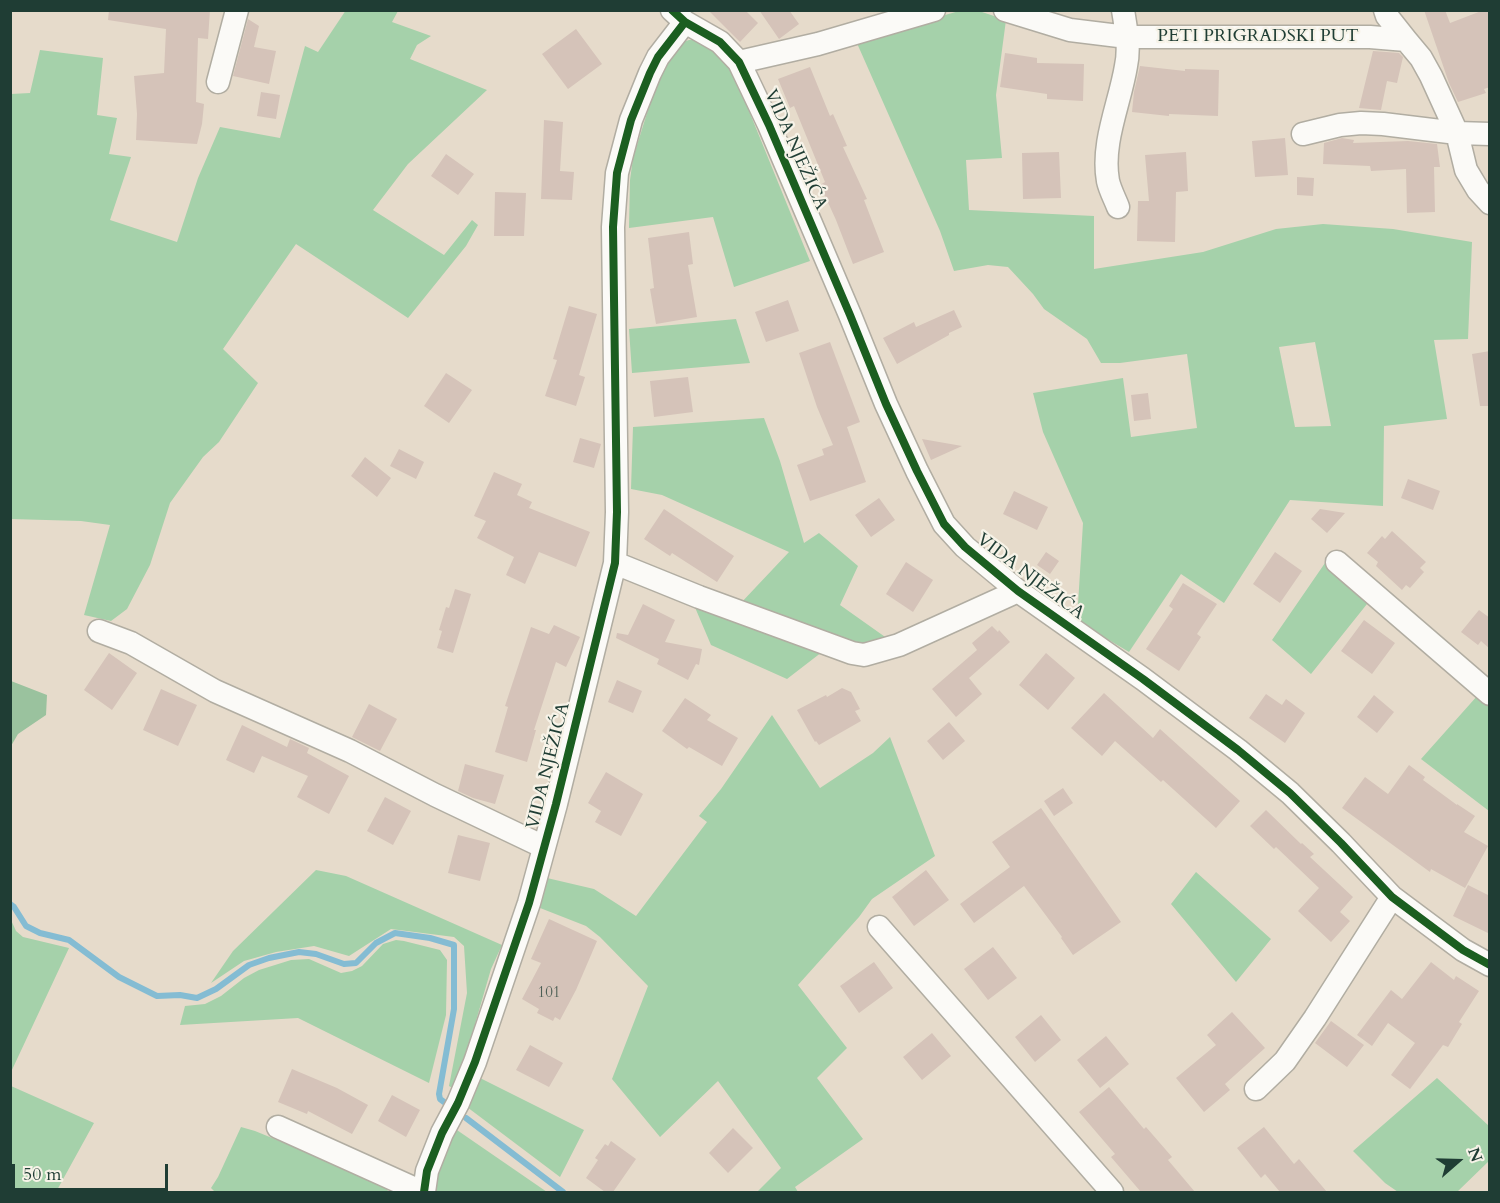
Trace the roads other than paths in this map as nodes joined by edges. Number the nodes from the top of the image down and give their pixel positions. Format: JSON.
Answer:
{"nodes":[{"id":1,"x":237,"y":10,"type":"edge"},
{"id":2,"x":934,"y":10,"type":"edge"},
{"id":3,"x":1005,"y":10,"type":"edge"},
{"id":4,"x":1123,"y":10,"type":"edge"},
{"id":5,"x":1385,"y":10,"type":"edge"},
{"id":6,"x":679,"y":16,"type":"edge"},
{"id":7,"x":1127,"y":38,"type":"junction"},
{"id":8,"x":1406,"y":40,"type":"junction"},
{"id":9,"x":738,"y":62,"type":"junction"},
{"id":10,"x":219,"y":82,"type":"dead end"},
{"id":11,"x":1457,"y":133,"type":"junction"},
{"id":12,"x":1303,"y":134,"type":"dead end"},
{"id":13,"x":1490,"y":134,"type":"edge"},
{"id":14,"x":1490,"y":203,"type":"edge"},
{"id":15,"x":1118,"y":207,"type":"dead end"},
{"id":16,"x":615,"y":562,"type":"junction"},
{"id":17,"x":1337,"y":562,"type":"dead end"},
{"id":18,"x":1018,"y":591,"type":"junction"},
{"id":19,"x":99,"y":631,"type":"dead end"},
{"id":20,"x":1490,"y":694,"type":"edge"},
{"id":21,"x":544,"y":847,"type":"junction"},
{"id":22,"x":1392,"y":897,"type":"junction"},
{"id":23,"x":879,"y":927,"type":"dead end"},
{"id":24,"x":1490,"y":965,"type":"edge"},
{"id":25,"x":1256,"y":1089,"type":"dead end"},
{"id":26,"x":278,"y":1127,"type":"dead end"},
{"id":27,"x":423,"y":1192,"type":"edge"},
{"id":28,"x":1112,"y":1192,"type":"edge"}],
"edges":[{"from":1,"to":10,"type":"street"},
{"from":2,"to":9,"type":"street"},
{"from":3,"to":7,"type":"street","name":"PETI PRIGRADSKI PUT"},
{"from":4,"to":7,"type":"street"},
{"from":5,"to":8,"type":"street"},
{"from":6,"to":9,"type":"street","name":"VIDA NJEŽIĆA"},
{"from":6,"to":16,"type":"street","name":"VIDA NJEŽIĆA"},
{"from":7,"to":8,"type":"street","name":"PETI PRIGRADSKI PUT"},
{"from":7,"to":15,"type":"street"},
{"from":8,"to":11,"type":"street"},
{"from":9,"to":18,"type":"street","name":"VIDA NJEŽIĆA"},
{"from":11,"to":12,"type":"street"},
{"from":11,"to":13,"type":"street"},
{"from":11,"to":14,"type":"street"},
{"from":16,"to":18,"type":"street"},
{"from":16,"to":21,"type":"street","name":"VIDA NJEŽIĆA"},
{"from":17,"to":20,"type":"street"},
{"from":18,"to":22,"type":"street","name":"VIDA NJEŽIĆA"},
{"from":19,"to":21,"type":"street"},
{"from":21,"to":27,"type":"street","name":"VIDA NJEŽIĆA"},
{"from":22,"to":24,"type":"street","name":"VIDA NJEŽIĆA"},
{"from":22,"to":25,"type":"street"},
{"from":23,"to":28,"type":"street"},
{"from":26,"to":27,"type":"street"}]}
